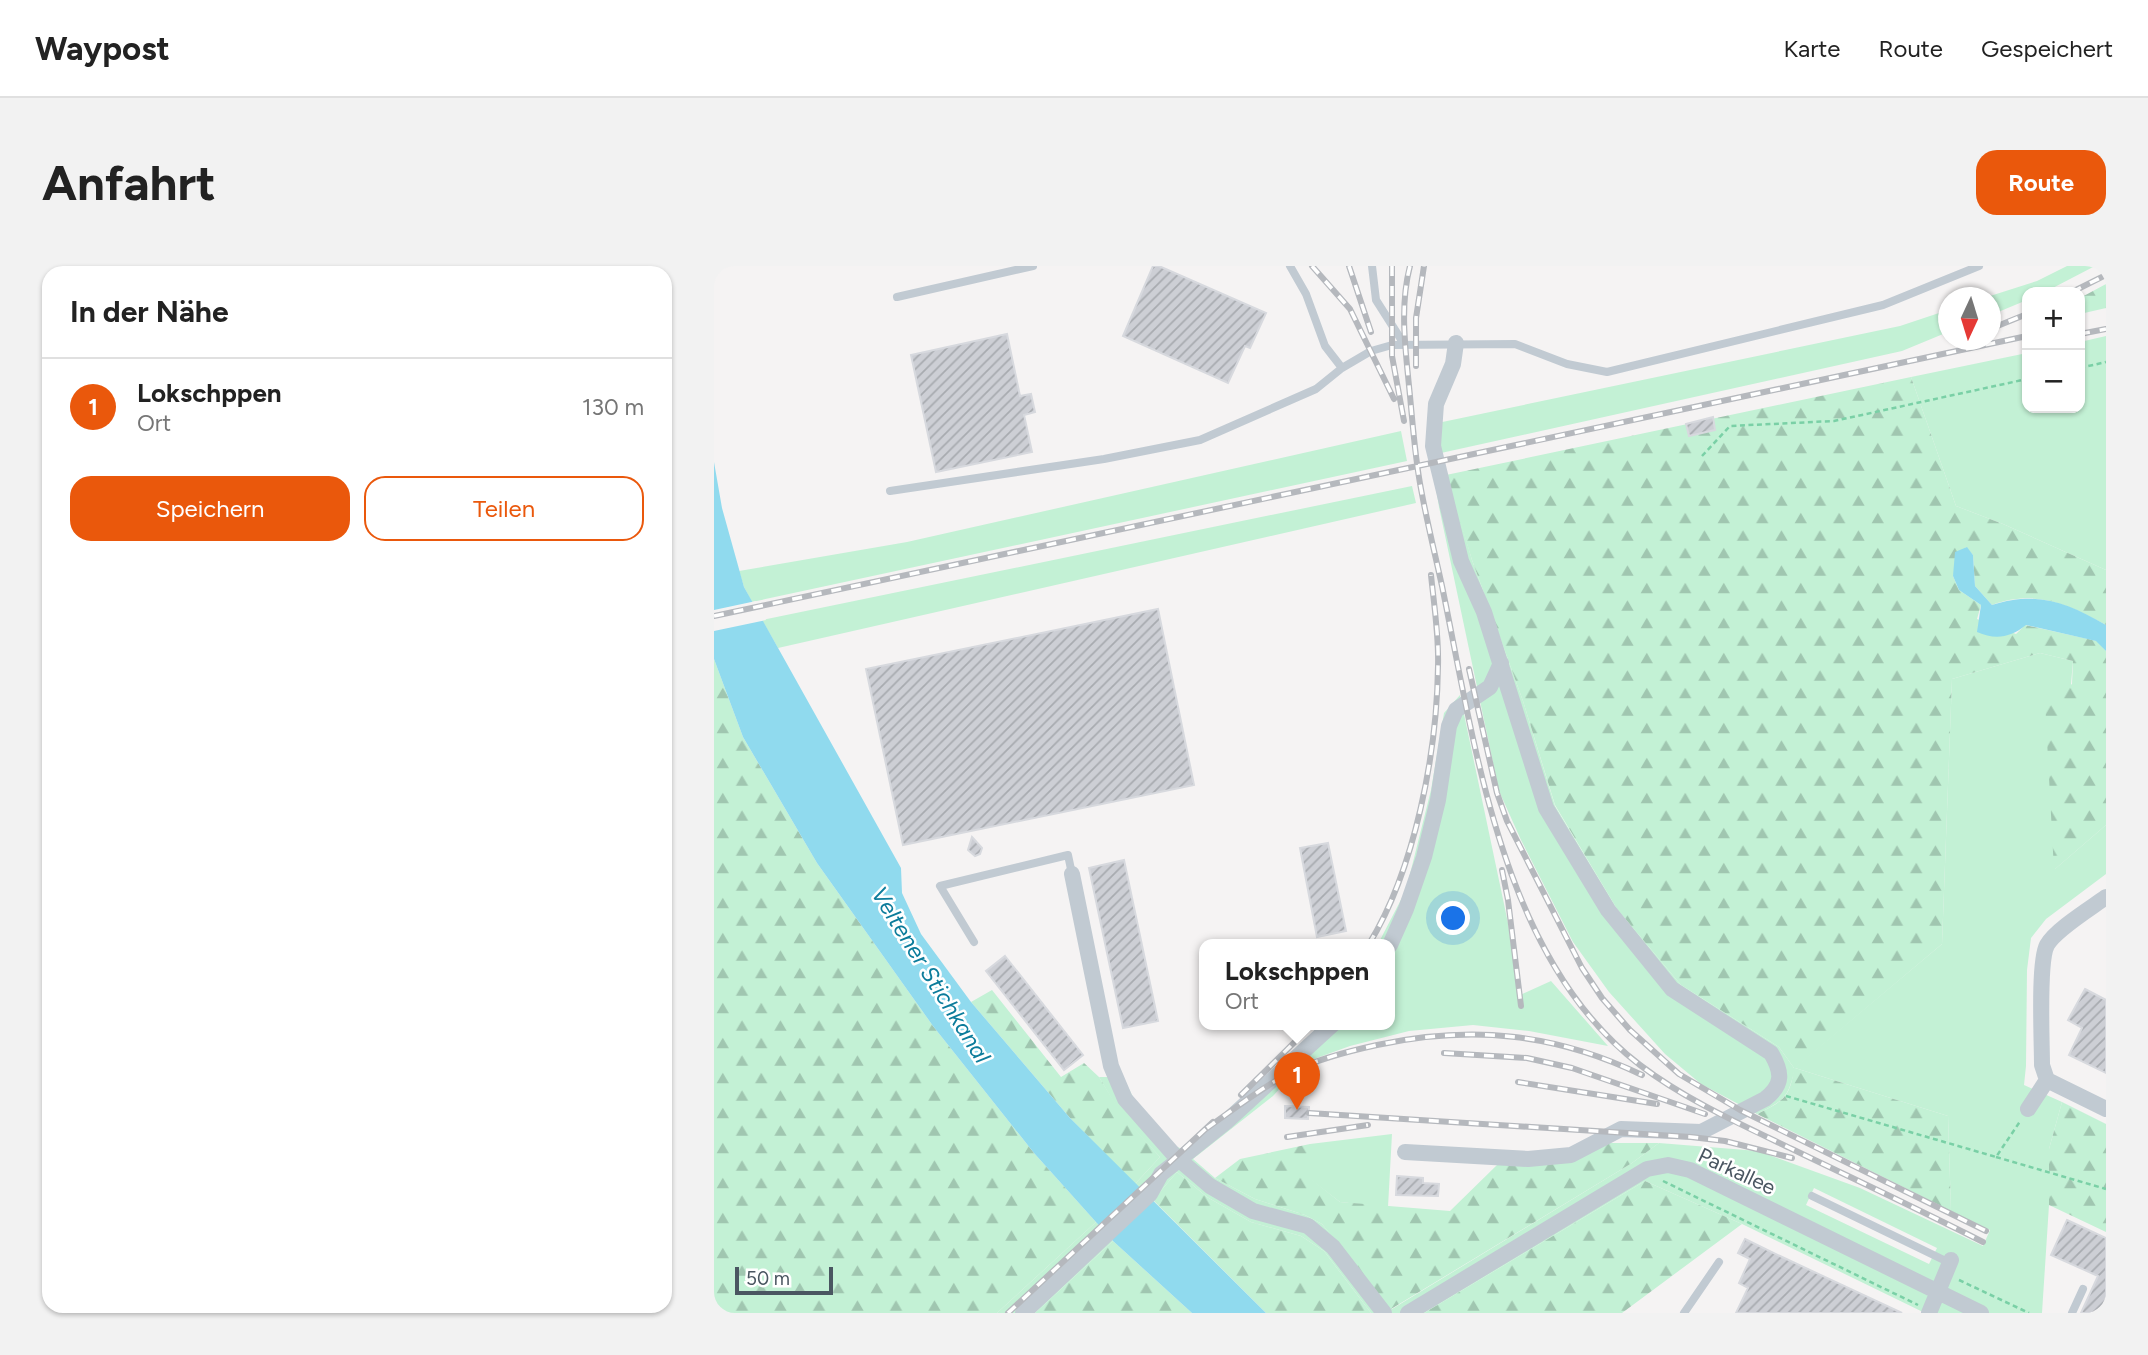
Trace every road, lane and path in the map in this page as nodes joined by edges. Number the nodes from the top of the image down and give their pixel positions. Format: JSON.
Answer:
{"nodes":[{"id":1,"x":1033,"y":266,"type":"edge"},
{"id":2,"x":1290,"y":266,"type":"edge"},
{"id":3,"x":1372,"y":266,"type":"edge"},
{"id":4,"x":1979,"y":266,"type":"edge"},
{"id":5,"x":897,"y":298,"type":"dead end"},
{"id":6,"x":1456,"y":343,"type":"junction"},
{"id":7,"x":1404,"y":344,"type":"junction"},
{"id":8,"x":2106,"y":362,"type":"edge"},
{"id":9,"x":2085,"y":367,"type":"edge"},
{"id":10,"x":1342,"y":368,"type":"junction"},
{"id":11,"x":2022,"y":380,"type":"edge"},
{"id":12,"x":1702,"y":456,"type":"dead end"},
{"id":13,"x":890,"y":491,"type":"dead end"},
{"id":14,"x":1501,"y":663,"type":"junction"},
{"id":15,"x":1072,"y":874,"type":"joint"},
{"id":16,"x":2106,"y":897,"type":"edge"},
{"id":17,"x":1393,"y":939,"type":"edge"},
{"id":18,"x":974,"y":942,"type":"dead end"},
{"id":19,"x":1327,"y":1030,"type":"edge"},
{"id":20,"x":2047,"y":1080,"type":"junction"},
{"id":21,"x":1773,"y":1093,"type":"junction"},
{"id":22,"x":2106,"y":1109,"type":"edge"},
{"id":23,"x":2028,"y":1110,"type":"joint"},
{"id":24,"x":1405,"y":1152,"type":"dead end"},
{"id":25,"x":1996,"y":1157,"type":"junction"},
{"id":26,"x":1178,"y":1159,"type":"junction"},
{"id":27,"x":1654,"y":1177,"type":"dead end"},
{"id":28,"x":2106,"y":1189,"type":"edge"},
{"id":29,"x":1812,"y":1196,"type":"dead end"},
{"id":30,"x":1720,"y":1262,"type":"dead end"},
{"id":31,"x":1949,"y":1265,"type":"junction"},
{"id":32,"x":2083,"y":1289,"type":"dead end"},
{"id":33,"x":1939,"y":1293,"type":"junction"},
{"id":34,"x":1929,"y":1312,"type":"edge"},
{"id":35,"x":1023,"y":1313,"type":"edge"},
{"id":36,"x":1384,"y":1313,"type":"edge"},
{"id":37,"x":1408,"y":1313,"type":"edge"},
{"id":38,"x":1684,"y":1313,"type":"edge"},
{"id":39,"x":1981,"y":1313,"type":"edge"},
{"id":40,"x":2029,"y":1313,"type":"edge"},
{"id":41,"x":2071,"y":1313,"type":"edge"}],
"edges":[{"from":1,"to":5,"type":"lane"},
{"from":2,"to":10,"type":"lane"},
{"from":3,"to":7,"type":"lane"},
{"from":4,"to":6,"type":"lane"},
{"from":6,"to":7,"type":"lane"},
{"from":6,"to":14,"type":"street"},
{"from":7,"to":10,"type":"lane"},
{"from":8,"to":9,"type":"path"},
{"from":10,"to":13,"type":"lane"},
{"from":11,"to":12,"type":"path"},
{"from":14,"to":17,"type":"street"},
{"from":14,"to":21,"type":"street"},
{"from":15,"to":18,"type":"lane"},
{"from":15,"to":26,"type":"street"},
{"from":16,"to":20,"type":"street"},
{"from":19,"to":26,"type":"street"},
{"from":20,"to":22,"type":"street"},
{"from":20,"to":23,"type":"street"},
{"from":21,"to":24,"type":"street"},
{"from":21,"to":25,"type":"path"},
{"from":23,"to":25,"type":"path"},
{"from":25,"to":28,"type":"path"},
{"from":26,"to":35,"type":"street"},
{"from":26,"to":36,"type":"street"},
{"from":27,"to":34,"type":"path"},
{"from":29,"to":31,"type":"lane"},
{"from":30,"to":38,"type":"lane"},
{"from":31,"to":33,"type":"street"},
{"from":31,"to":40,"type":"path"},
{"from":32,"to":41,"type":"lane"},
{"from":33,"to":34,"type":"street"},
{"from":33,"to":37,"type":"street","name":"Parkallee"},
{"from":33,"to":39,"type":"street","name":"Parkallee"}]}
